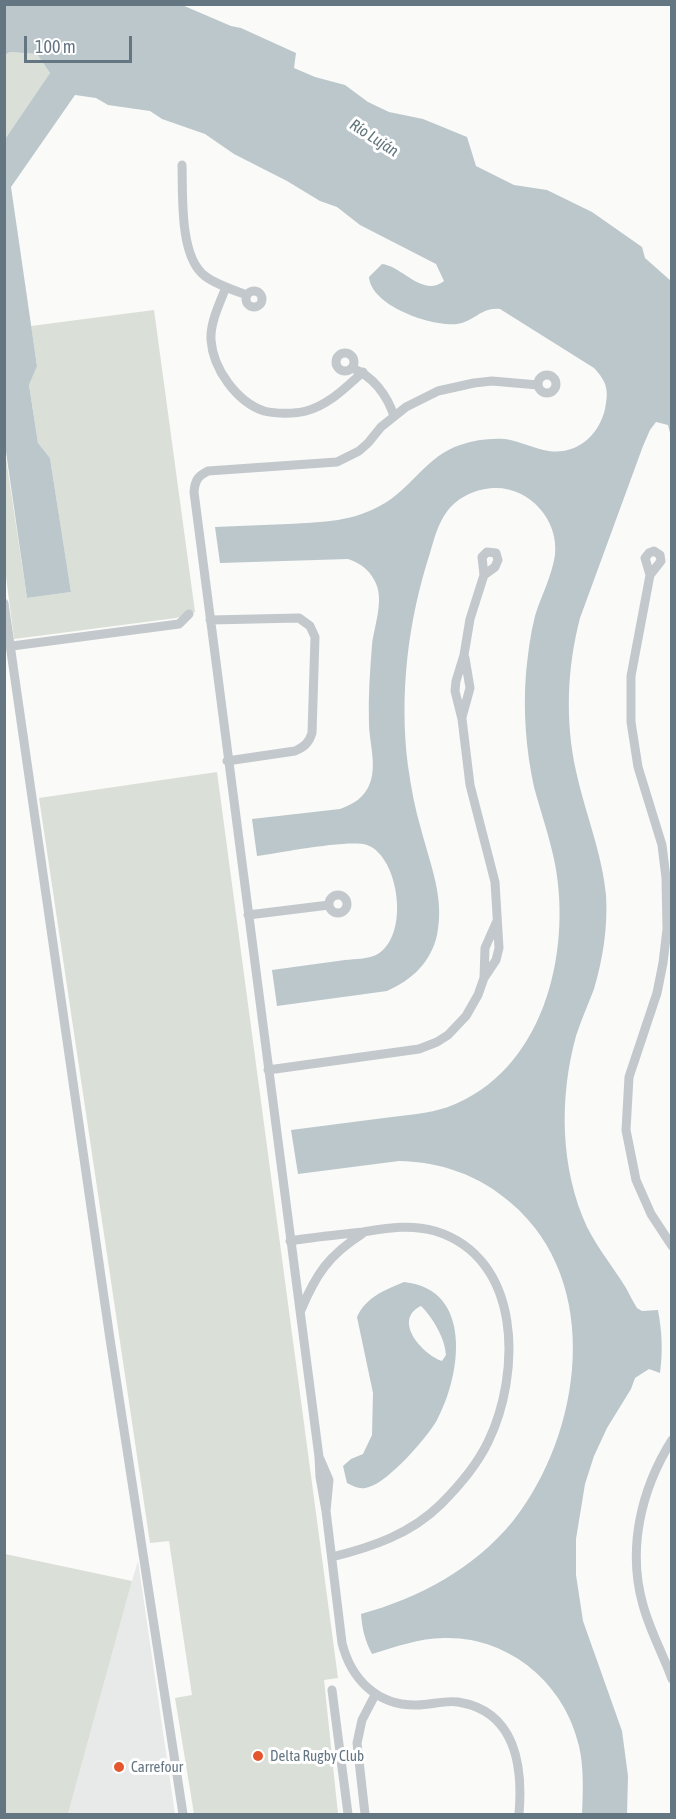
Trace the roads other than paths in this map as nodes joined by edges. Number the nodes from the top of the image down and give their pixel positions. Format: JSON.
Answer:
{"nodes":[{"id":1,"x":182,"y":165,"type":"dead end"},
{"id":2,"x":226,"y":287,"type":"junction"},
{"id":3,"x":247,"y":295,"type":"dead end"},
{"id":4,"x":352,"y":368,"type":"dead end"},
{"id":5,"x":363,"y":372,"type":"junction"},
{"id":6,"x":538,"y":385,"type":"dead end"},
{"id":7,"x":394,"y":416,"type":"junction"},
{"id":8,"x":484,"y":575,"type":"dead end"},
{"id":9,"x":650,"y":575,"type":"dead end"},
{"id":10,"x":4,"y":603,"type":"edge"},
{"id":11,"x":189,"y":614,"type":"dead end"},
{"id":12,"x":210,"y":620,"type":"junction"},
{"id":13,"x":12,"y":646,"type":"junction"},
{"id":14,"x":464,"y":655,"type":"junction"},
{"id":15,"x":462,"y":719,"type":"junction"},
{"id":16,"x":227,"y":761,"type":"junction"},
{"id":17,"x":329,"y":905,"type":"dead end"},
{"id":18,"x":248,"y":915,"type":"junction"},
{"id":19,"x":497,"y":922,"type":"junction"},
{"id":20,"x":484,"y":978,"type":"junction"},
{"id":21,"x":268,"y":1070,"type":"junction"},
{"id":22,"x":365,"y":1231,"type":"junction"},
{"id":23,"x":290,"y":1241,"type":"junction"},
{"id":24,"x":672,"y":1246,"type":"edge"},
{"id":25,"x":300,"y":1313,"type":"junction"},
{"id":26,"x":672,"y":1440,"type":"edge"},
{"id":27,"x":332,"y":1557,"type":"junction"},
{"id":28,"x":672,"y":1679,"type":"edge"},
{"id":29,"x":332,"y":1690,"type":"dead end"},
{"id":30,"x":375,"y":1695,"type":"junction"},
{"id":31,"x":183,"y":1815,"type":"edge"},
{"id":32,"x":348,"y":1815,"type":"edge"},
{"id":33,"x":365,"y":1815,"type":"edge"},
{"id":34,"x":519,"y":1815,"type":"edge"}],
"edges":[{"from":1,"to":2,"type":"street"},
{"from":2,"to":3,"type":"street"},
{"from":2,"to":5,"type":"street"},
{"from":4,"to":5,"type":"street"},
{"from":5,"to":7,"type":"street"},
{"from":6,"to":7,"type":"street"},
{"from":7,"to":12,"type":"street"},
{"from":8,"to":14,"type":"street"},
{"from":9,"to":24,"type":"street"},
{"from":10,"to":13,"type":"street"},
{"from":11,"to":13,"type":"street"},
{"from":12,"to":16,"type":"street"},
{"from":12,"to":16,"type":"street"},
{"from":13,"to":31,"type":"street"},
{"from":14,"to":15,"type":"street"},
{"from":14,"to":15,"type":"street"},
{"from":15,"to":19,"type":"street"},
{"from":16,"to":18,"type":"street"},
{"from":17,"to":18,"type":"street"},
{"from":18,"to":21,"type":"street"},
{"from":19,"to":20,"type":"street"},
{"from":19,"to":20,"type":"street"},
{"from":20,"to":21,"type":"street"},
{"from":21,"to":23,"type":"street"},
{"from":22,"to":23,"type":"street"},
{"from":22,"to":25,"type":"street"},
{"from":22,"to":27,"type":"street"},
{"from":23,"to":25,"type":"street"},
{"from":25,"to":27,"type":"street"},
{"from":26,"to":28,"type":"street"},
{"from":27,"to":30,"type":"street"},
{"from":29,"to":32,"type":"street"},
{"from":30,"to":33,"type":"street"},
{"from":30,"to":34,"type":"street"}]}
